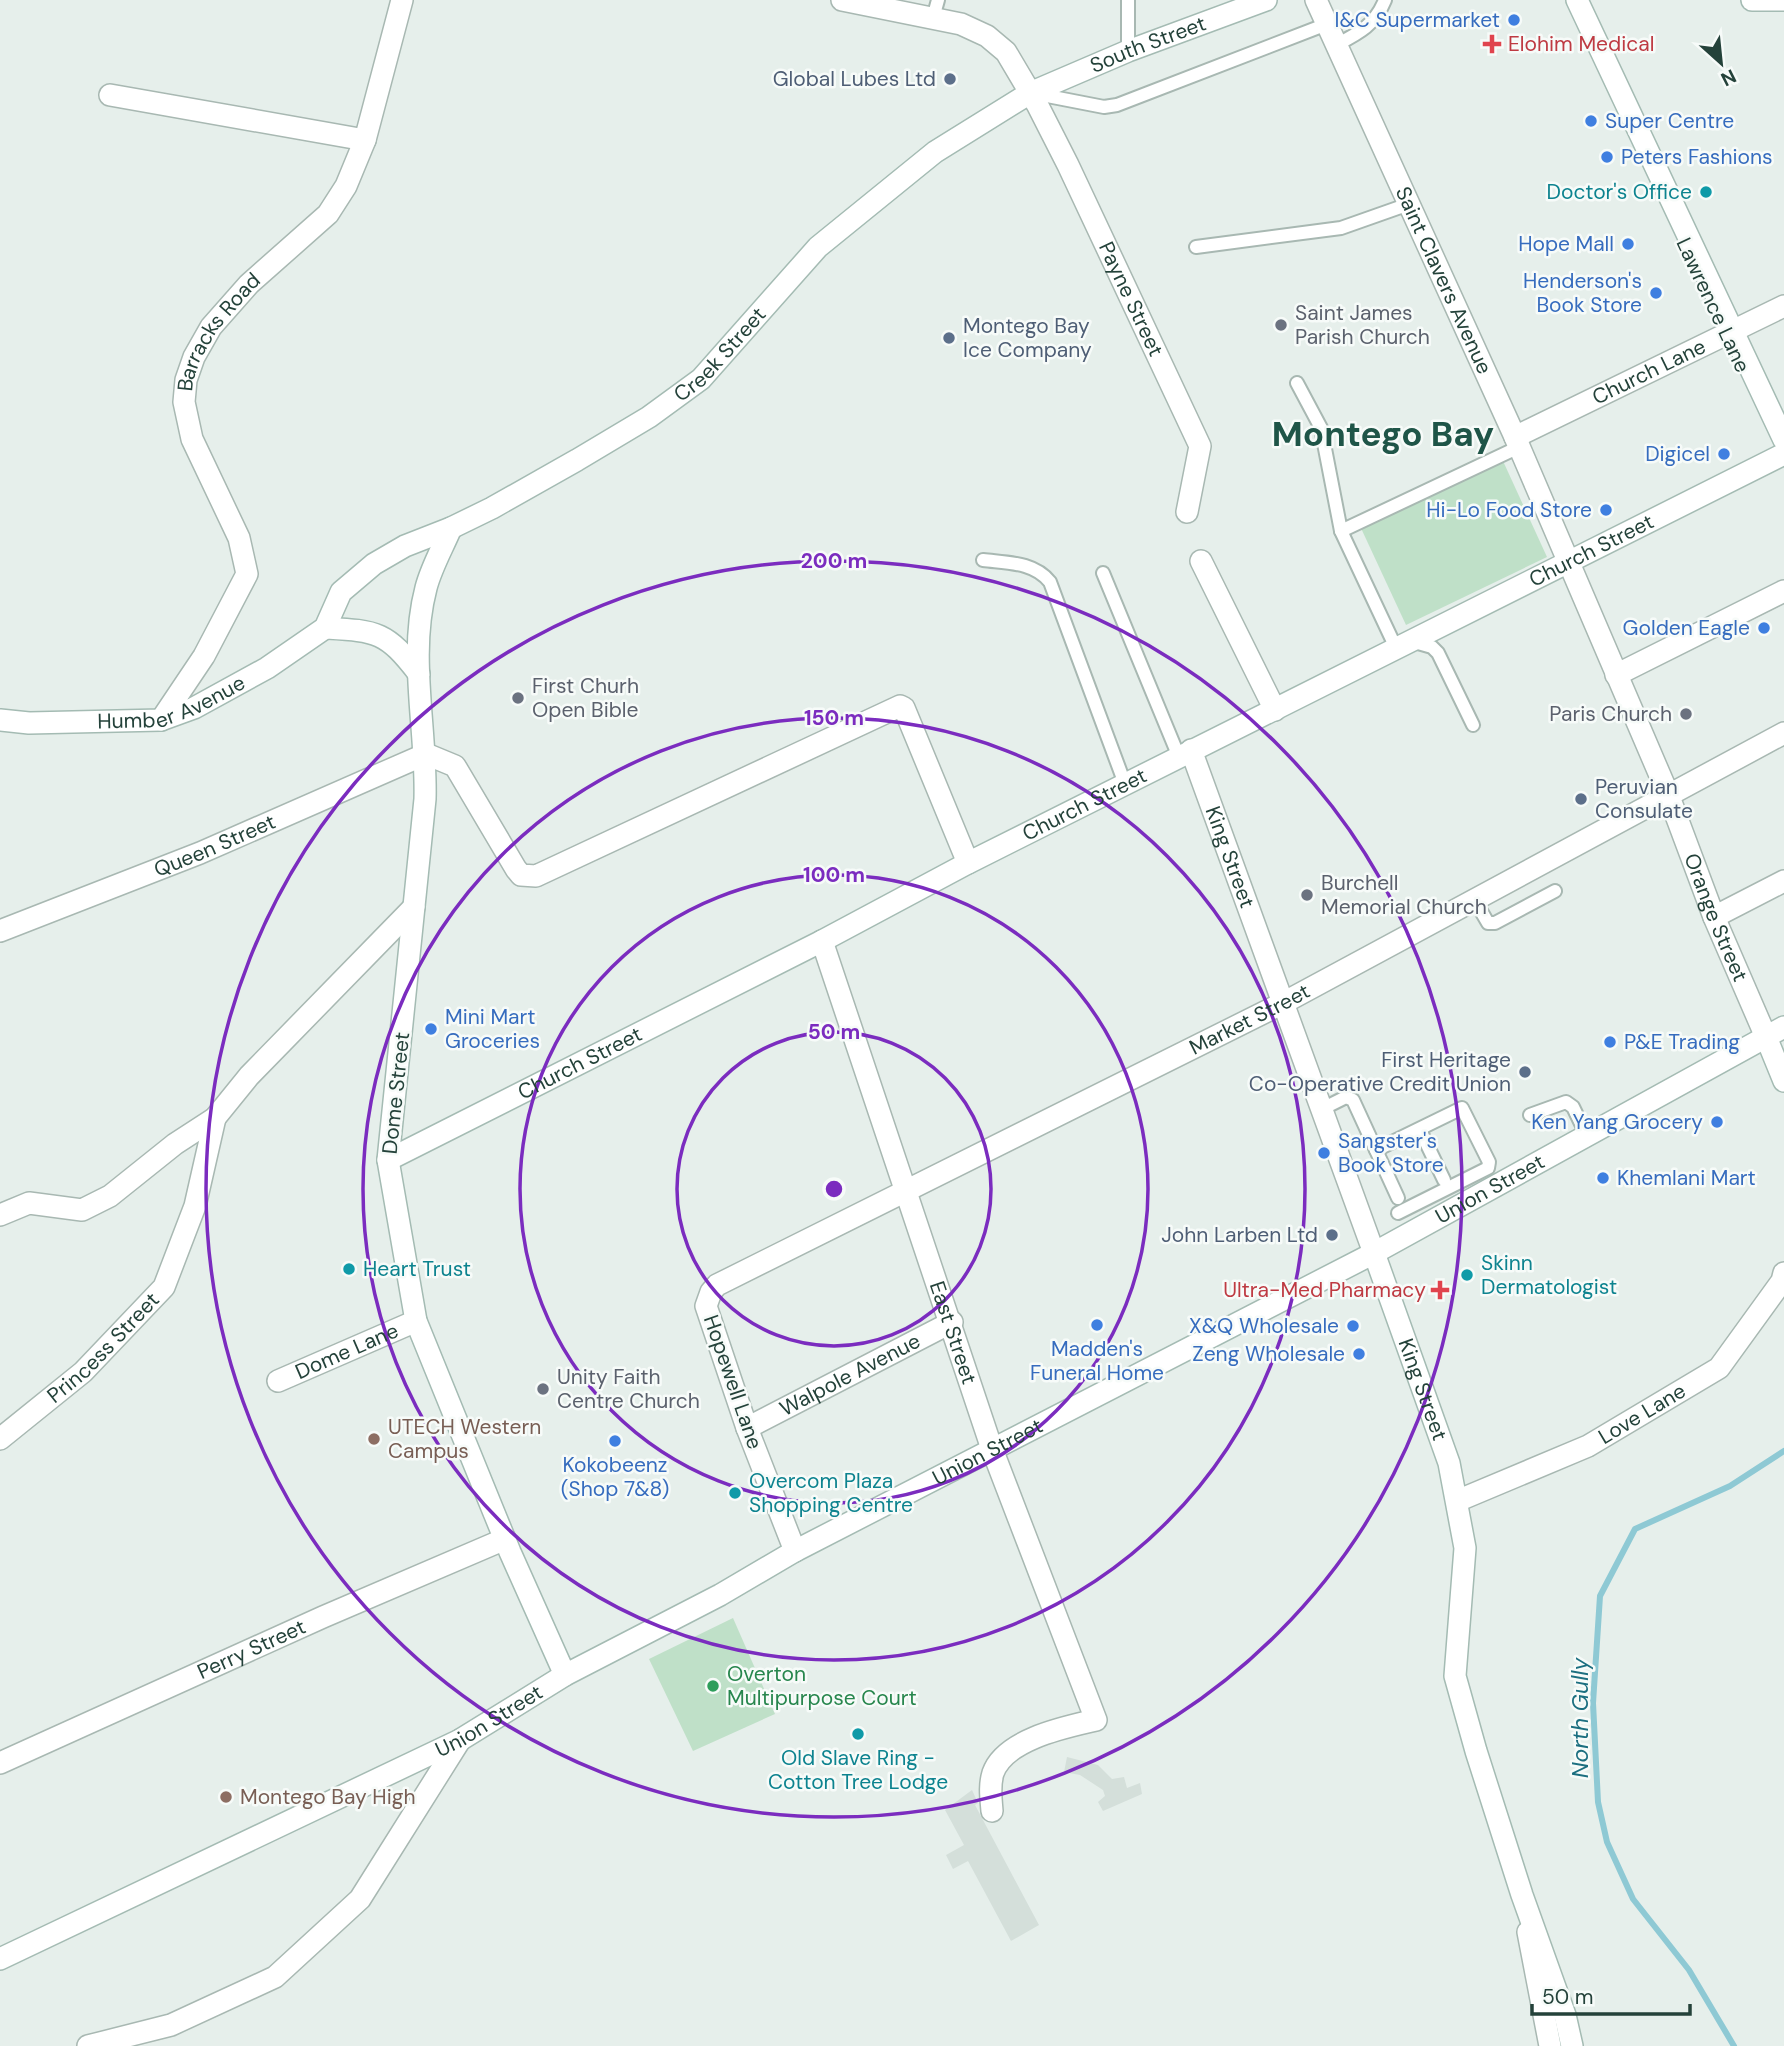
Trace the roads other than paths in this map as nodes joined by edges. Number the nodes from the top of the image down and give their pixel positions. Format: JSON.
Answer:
{"nodes":[{"id":1,"x":402,"y":0,"type":"edge"},
{"id":2,"x":842,"y":0,"type":"edge"},
{"id":3,"x":1128,"y":0,"type":"edge"},
{"id":4,"x":1266,"y":0,"type":"edge"},
{"id":5,"x":1315,"y":0,"type":"edge"},
{"id":6,"x":1385,"y":0,"type":"edge"},
{"id":7,"x":1576,"y":0,"type":"edge"},
{"id":8,"x":1752,"y":0,"type":"edge"},
{"id":9,"x":1784,"y":0,"type":"edge"},
{"id":10,"x":935,"y":9,"type":"edge"},
{"id":11,"x":1326,"y":24,"type":"junction"},
{"id":12,"x":1336,"y":45,"type":"junction"},
{"id":13,"x":1128,"y":51,"type":"junction"},
{"id":14,"x":1030,"y":93,"type":"junction"},
{"id":15,"x":110,"y":95,"type":"dead end"},
{"id":16,"x":365,"y":140,"type":"junction"},
{"id":17,"x":1409,"y":204,"type":"junction"},
{"id":18,"x":1196,"y":247,"type":"dead end"},
{"id":19,"x":1784,"y":306,"type":"edge"},
{"id":20,"x":1728,"y":333,"type":"junction"},
{"id":21,"x":1297,"y":383,"type":"dead end"},
{"id":22,"x":1784,"y":440,"type":"edge"},
{"id":23,"x":1517,"y":442,"type":"junction"},
{"id":24,"x":1784,"y":454,"type":"edge"},
{"id":25,"x":1187,"y":512,"type":"dead end"},
{"id":26,"x":451,"y":528,"type":"junction"},
{"id":27,"x":1341,"y":531,"type":"junction"},
{"id":28,"x":983,"y":560,"type":"dead end"},
{"id":29,"x":1568,"y":561,"type":"junction"},
{"id":30,"x":1201,"y":562,"type":"dead end"},
{"id":31,"x":1103,"y":573,"type":"dead end"},
{"id":32,"x":1784,"y":591,"type":"edge"},
{"id":33,"x":325,"y":628,"type":"junction"},
{"id":34,"x":1403,"y":645,"type":"junction"},
{"id":35,"x":419,"y":674,"type":"junction"},
{"id":36,"x":1616,"y":675,"type":"junction"},
{"id":37,"x":1275,"y":710,"type":"junction"},
{"id":38,"x":0,"y":720,"type":"edge"},
{"id":39,"x":161,"y":720,"type":"junction"},
{"id":40,"x":1473,"y":725,"type":"dead end"},
{"id":41,"x":1784,"y":733,"type":"edge"},
{"id":42,"x":1185,"y":753,"type":"junction"},
{"id":43,"x":426,"y":754,"type":"junction"},
{"id":44,"x":1125,"y":784,"type":"junction"},
{"id":45,"x":1668,"y":794,"type":"junction"},
{"id":46,"x":968,"y":863,"type":"junction"},
{"id":47,"x":1784,"y":881,"type":"edge"},
{"id":48,"x":1555,"y":891,"type":"dead end"},
{"id":49,"x":1474,"y":899,"type":"junction"},
{"id":50,"x":414,"y":907,"type":"junction"},
{"id":51,"x":1714,"y":917,"type":"junction"},
{"id":52,"x":0,"y":932,"type":"edge"},
{"id":53,"x":822,"y":941,"type":"junction"},
{"id":54,"x":1285,"y":1002,"type":"junction"},
{"id":55,"x":1775,"y":1032,"type":"edge"},
{"id":56,"x":1784,"y":1081,"type":"edge"},
{"id":57,"x":1322,"y":1109,"type":"junction"},
{"id":58,"x":1530,"y":1115,"type":"dead end"},
{"id":59,"x":215,"y":1118,"type":"junction"},
{"id":60,"x":1420,"y":1130,"type":"junction"},
{"id":61,"x":1587,"y":1136,"type":"junction"},
{"id":62,"x":1376,"y":1150,"type":"junction"},
{"id":63,"x":388,"y":1160,"type":"junction"},
{"id":64,"x":1444,"y":1180,"type":"dead end"},
{"id":65,"x":904,"y":1191,"type":"junction"},
{"id":66,"x":1398,"y":1198,"type":"dead end"},
{"id":67,"x":1398,"y":1213,"type":"dead end"},
{"id":68,"x":0,"y":1215,"type":"edge"},
{"id":69,"x":1374,"y":1252,"type":"junction"},
{"id":70,"x":1784,"y":1273,"type":"edge"},
{"id":71,"x":711,"y":1292,"type":"joint"},
{"id":72,"x":416,"y":1321,"type":"junction"},
{"id":73,"x":952,"y":1322,"type":"junction"},
{"id":74,"x":278,"y":1381,"type":"dead end"},
{"id":75,"x":747,"y":1428,"type":"junction"},
{"id":76,"x":0,"y":1439,"type":"edge"},
{"id":77,"x":992,"y":1449,"type":"junction"},
{"id":78,"x":1457,"y":1501,"type":"junction"},
{"id":79,"x":505,"y":1539,"type":"junction"},
{"id":80,"x":795,"y":1551,"type":"junction"},
{"id":81,"x":565,"y":1675,"type":"junction"},
{"id":82,"x":460,"y":1740,"type":"junction"},
{"id":83,"x":0,"y":1763,"type":"edge"},
{"id":84,"x":992,"y":1811,"type":"dead end"},
{"id":85,"x":1522,"y":1895,"type":"junction"},
{"id":86,"x":0,"y":1959,"type":"edge"},
{"id":87,"x":88,"y":2046,"type":"edge"},
{"id":88,"x":1550,"y":2046,"type":"edge"},
{"id":89,"x":1572,"y":2046,"type":"edge"}],
"edges":[{"from":1,"to":16,"type":"street","name":"Barracks Road"},
{"from":2,"to":10,"type":"street","name":"Payne Street"},
{"from":3,"to":13,"type":"lane"},
{"from":4,"to":13,"type":"street","name":"South Street"},
{"from":5,"to":11,"type":"street","name":"Saint Clavers Avenue"},
{"from":6,"to":12,"type":"lane"},
{"from":7,"to":20,"type":"street"},
{"from":8,"to":9,"type":"street"},
{"from":10,"to":14,"type":"street","name":"Payne Street"},
{"from":11,"to":12,"type":"street","name":"Saint Clavers Avenue"},
{"from":11,"to":14,"type":"lane"},
{"from":12,"to":17,"type":"street","name":"Saint Clavers Avenue"},
{"from":13,"to":14,"type":"street","name":"South Street"},
{"from":14,"to":25,"type":"street","name":"Payne Street"},
{"from":14,"to":26,"type":"street","name":"Creek Street"},
{"from":15,"to":16,"type":"street"},
{"from":16,"to":39,"type":"street","name":"Barracks Road"},
{"from":17,"to":18,"type":"lane"},
{"from":17,"to":23,"type":"street","name":"Saint Clavers Avenue"},
{"from":19,"to":20,"type":"street","name":"Church Lane"},
{"from":20,"to":22,"type":"street"},
{"from":20,"to":23,"type":"street","name":"Church Lane"},
{"from":20,"to":24,"type":"street","name":"Lawrence Lane"},
{"from":21,"to":27,"type":"lane"},
{"from":23,"to":27,"type":"lane"},
{"from":23,"to":29,"type":"street","name":"Saint Clavers Avenue"},
{"from":24,"to":29,"type":"street","name":"Church Street"},
{"from":26,"to":33,"type":"street","name":"Creek Street"},
{"from":26,"to":35,"type":"street","name":"Dome Street"},
{"from":27,"to":34,"type":"lane"},
{"from":28,"to":44,"type":"lane"},
{"from":29,"to":34,"type":"street","name":"Church Street"},
{"from":29,"to":36,"type":"street","name":"Orange Street"},
{"from":30,"to":37,"type":"street"},
{"from":31,"to":42,"type":"lane"},
{"from":32,"to":36,"type":"street"},
{"from":33,"to":35,"type":"street"},
{"from":33,"to":39,"type":"street","name":"Humber Avenue"},
{"from":34,"to":37,"type":"street","name":"Church Street"},
{"from":34,"to":40,"type":"lane"},
{"from":35,"to":43,"type":"street","name":"Dome Street"},
{"from":36,"to":45,"type":"street","name":"Orange Street"},
{"from":37,"to":42,"type":"street","name":"Church Street"},
{"from":38,"to":39,"type":"street","name":"Humber Avenue"},
{"from":41,"to":45,"type":"street","name":"Market Street"},
{"from":42,"to":44,"type":"street","name":"Church Street"},
{"from":42,"to":54,"type":"street","name":"King Street"},
{"from":43,"to":46,"type":"street"},
{"from":43,"to":50,"type":"street","name":"Dome Street"},
{"from":43,"to":52,"type":"street","name":"Queen Street"},
{"from":44,"to":46,"type":"street","name":"Church Street"},
{"from":45,"to":49,"type":"street","name":"Market Street"},
{"from":45,"to":51,"type":"street","name":"Orange Street"},
{"from":46,"to":53,"type":"street","name":"Church Street"},
{"from":47,"to":51,"type":"street"},
{"from":48,"to":49,"type":"lane"},
{"from":49,"to":54,"type":"street","name":"Market Street"},
{"from":50,"to":59,"type":"street","name":"Princess Street"},
{"from":50,"to":63,"type":"street","name":"Dome Street"},
{"from":51,"to":55,"type":"street","name":"Orange Street"},
{"from":53,"to":63,"type":"street","name":"Church Street"},
{"from":53,"to":65,"type":"street","name":"East Street"},
{"from":54,"to":57,"type":"street","name":"King Street"},
{"from":54,"to":65,"type":"street","name":"Market Street"},
{"from":55,"to":56,"type":"street","name":"Orange Street"},
{"from":55,"to":61,"type":"street","name":"Union Street"},
{"from":57,"to":62,"type":"lane"},
{"from":57,"to":69,"type":"street","name":"King Street"},
{"from":58,"to":61,"type":"lane"},
{"from":59,"to":68,"type":"street","name":"Princess Street"},
{"from":59,"to":76,"type":"street","name":"Princess Street"},
{"from":60,"to":62,"type":"lane"},
{"from":60,"to":64,"type":"lane"},
{"from":60,"to":67,"type":"lane"},
{"from":61,"to":69,"type":"street","name":"Union Street"},
{"from":62,"to":66,"type":"lane"},
{"from":63,"to":72,"type":"street","name":"Dome Street"},
{"from":65,"to":71,"type":"street","name":"Market Street"},
{"from":65,"to":73,"type":"street","name":"East Street"},
{"from":69,"to":77,"type":"street","name":"Union Street"},
{"from":69,"to":78,"type":"street","name":"King Street"},
{"from":70,"to":78,"type":"street","name":"Love Lane"},
{"from":71,"to":75,"type":"street","name":"Hopewell Lane"},
{"from":72,"to":74,"type":"street","name":"Dome Lane"},
{"from":72,"to":79,"type":"street","name":"Dome Street"},
{"from":73,"to":75,"type":"street","name":"Walpole Avenue"},
{"from":73,"to":77,"type":"street","name":"East Street"},
{"from":75,"to":80,"type":"street","name":"Hopewell Lane"},
{"from":77,"to":80,"type":"street","name":"Union Street"},
{"from":77,"to":84,"type":"street","name":"East Street"},
{"from":78,"to":85,"type":"street","name":"King Street"},
{"from":79,"to":81,"type":"street","name":"Dome Street"},
{"from":79,"to":83,"type":"street","name":"Perry Street"},
{"from":80,"to":81,"type":"street","name":"Union Street"},
{"from":81,"to":82,"type":"street","name":"Union Street"},
{"from":82,"to":86,"type":"street","name":"Union Street"},
{"from":82,"to":87,"type":"street"},
{"from":85,"to":88,"type":"street"},
{"from":85,"to":89,"type":"street","name":"King Street"}]}
